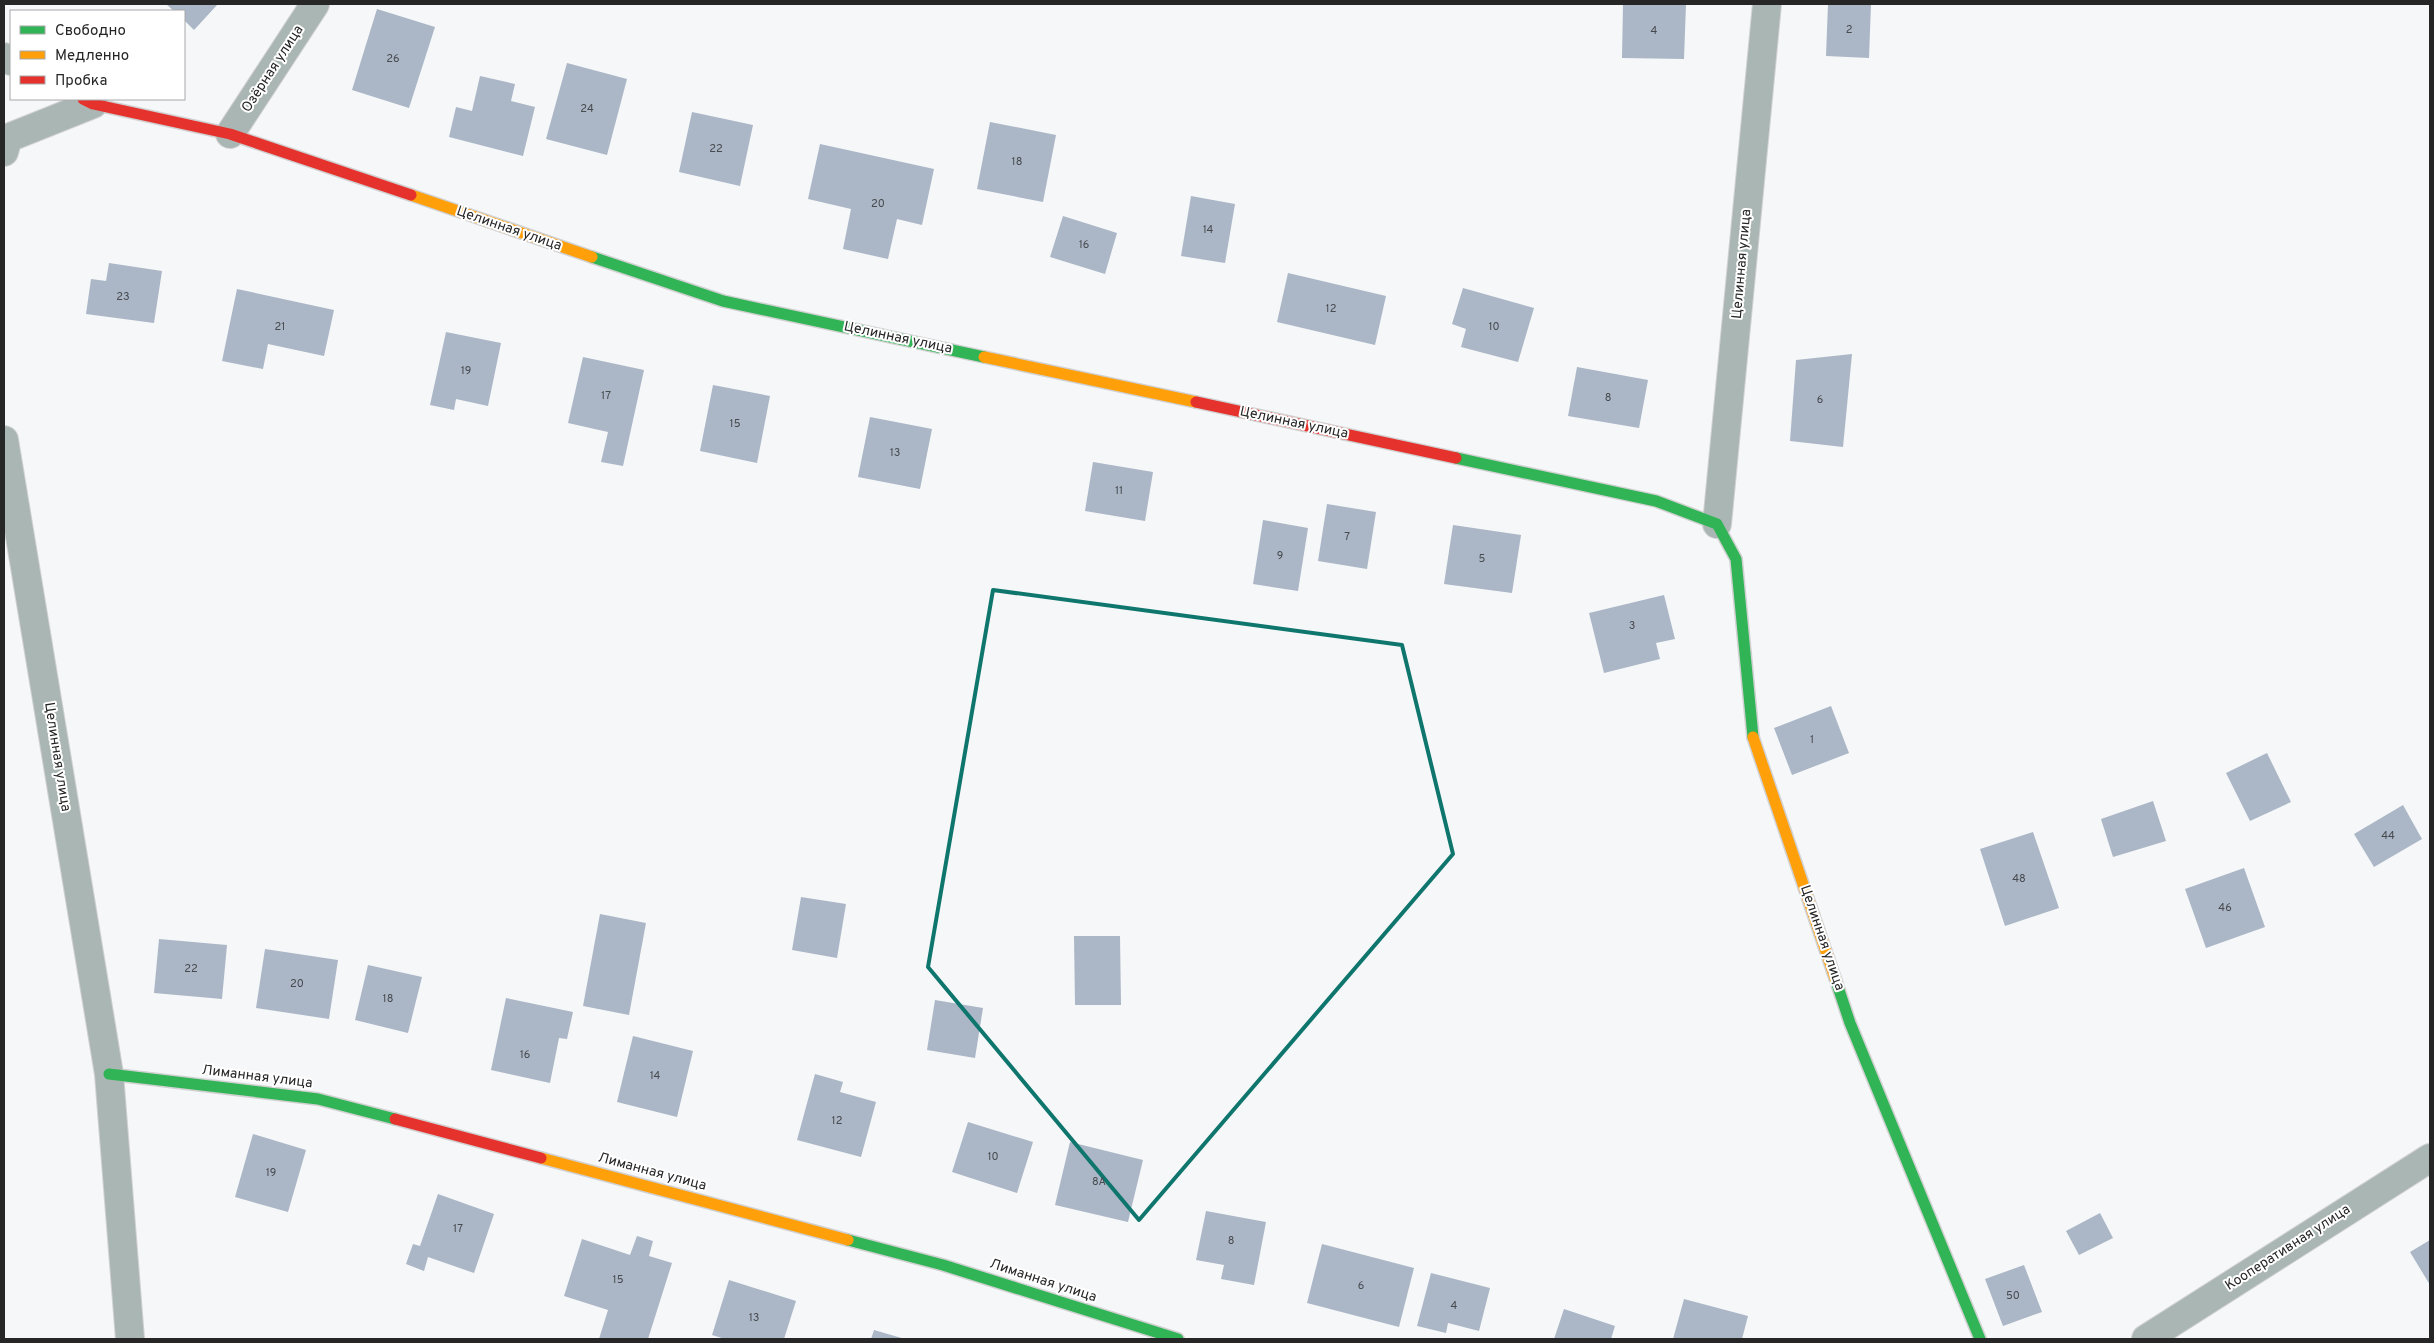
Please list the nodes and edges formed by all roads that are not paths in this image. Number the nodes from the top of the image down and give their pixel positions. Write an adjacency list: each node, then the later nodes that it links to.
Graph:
1 (315, 4): 4 (street, Озёрная улица)
2 (1767, 4): 7 (street, Целинная улица)
3 (88, 101): 4 (street, Целинная улица); 5 (street, Целинная улица)
4 (230, 134): 7 (street, Целинная улица)
5 (4, 152)
6 (4, 440): 8 (street, Целинная улица)
7 (1717, 524): 12 (street, Целинная улица)
8 (109, 1074): 10 (street, Целинная улица); 11 (street, Лиманная улица)
9 (2430, 1158): 13 (street, Кооперативная улица)
10 (130, 1339)
11 (1178, 1339)
12 (1980, 1339)
13 (2146, 1339)

